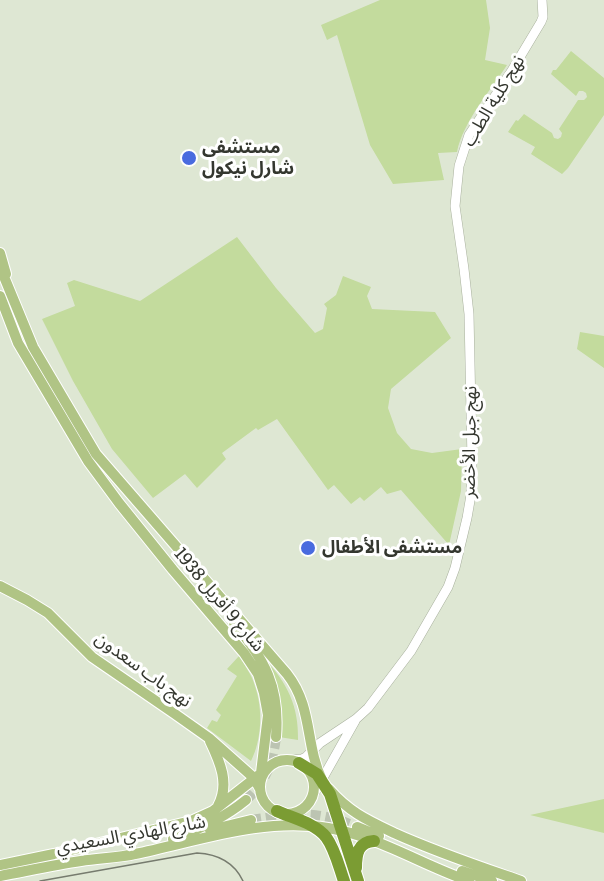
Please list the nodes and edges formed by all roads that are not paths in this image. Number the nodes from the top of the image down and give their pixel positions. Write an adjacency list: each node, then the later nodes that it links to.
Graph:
1 (542, 0): 2 (street, نهج كلية الطب)
2 (454, 206): 9 (street, نهج جبل الأخضر)
3 (0, 253): 6 (main road, شارع 9 أفريل 1938)
4 (0, 267): 6 (main road, شارع 9 أفريل 1938)
5 (0, 298): 6 (main road, شارع 9 أفريل 1938)
6 (12, 313): 7 (main road, شارع 9 أفريل 1938)
7 (92, 458): 10 (main road, شارع 9 أفريل 1938); 12 (main road, شارع 9 أفريل 1938); 14 (main road, شارع 9 أفريل 1938)
8 (0, 586): 11 (main road, نهج باب سعدون)
9 (356, 719): 12 (street, نهج جبل الأخضر); 15 (street, نهج جبل الأخضر)
10 (274, 736)
11 (209, 738): 14 (main road, نهج باب سعدون); 16 (main road)
12 (313, 749): 13 (street, نهج جبل الأخضر); 15 (main road, شارع 9 أفريل 1938)
13 (295, 761): 14 (main road); 15 (highway)
14 (261, 778): 16 (main road, شارع الهادي السعيدي); 17 (main road)
15 (319, 781): 18 (main road); 23 (highway); 34 (main road)
16 (213, 811): 26 (main road, شارع الهادي السعيدي)
17 (277, 811): 18 (highway)
18 (293, 814): 20 (highway); 21 (main road, شارع الهادي السعيدي)
19 (251, 820): 24 (main road)
20 (309, 825): 21 (main road, شارع الهادي السعيدي); 23 (main road, شارع الهادي السعيدي); 31 (highway)
21 (268, 826): 27 (main road, شارع الهادي السعيدي)
22 (357, 826): 33 (main road)
23 (342, 831): 25 (main road, شارع الهادي السعيدي); 30 (highway)
24 (173, 838): 26 (main road); 27 (main road)
25 (374, 841): 30 (highway); 32 (main road, شارع الهادي السعيدي)
26 (54, 854): 28 (main road, شارع الهادي السعيدي)
27 (81, 861): 29 (main road, شارع الهادي السعيدي)
28 (0, 865)
29 (0, 876)
30 (356, 878)
31 (344, 881)
32 (469, 881)
33 (492, 881)
34 (521, 881)

